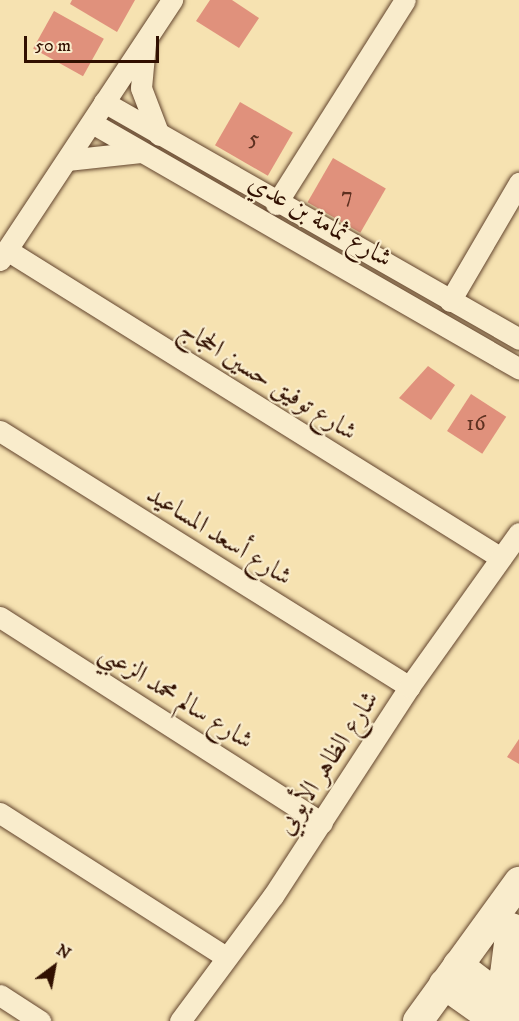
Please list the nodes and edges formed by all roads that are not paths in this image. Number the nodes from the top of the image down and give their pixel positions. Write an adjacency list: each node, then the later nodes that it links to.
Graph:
1 (172, 0): 3 (street)
2 (405, 0): 10 (street)
3 (146, 38): 4 (street); 6 (street)
4 (104, 102): 5 (street); 6 (street, شارع ثمامة بن عدي)
5 (92, 123): 7 (street, شارع ثمامة بن عدي); 8 (street)
6 (160, 136): 10 (street, شارع ثمامة بن عدي)
7 (141, 152): 8 (street); 14 (street, شارع ثمامة بن عدي)
8 (67, 160): 11 (street)
9 (519, 183): 12 (street)
10 (276, 204): 12 (street, شارع ثمامة بن عدي)
11 (3, 255): 17 (street, شارع توفيق حسين الحجاج)
12 (450, 301): 13 (street, شارع ثمامة بن عدي)
13 (519, 339)
14 (519, 369)
15 (0, 431): 19 (street, شارع أسعد المساعيد)
16 (519, 533): 17 (street, شارع الظاهر الأيوبي)
17 (501, 558): 19 (street, شارع الظاهر الأيوبي)
18 (0, 618): 21 (street, شارع سالم محمد الزعبي)
19 (409, 687): 21 (street, شارع الظاهر الأيوبي)
20 (0, 813): 24 (street)
21 (322, 823): 24 (street, شارع الظاهر الأيوبي)
22 (519, 882): 25 (street)
23 (515, 922): 25 (street); 27 (street)
24 (226, 957): 29 (street, شارع الظاهر الأيوبي)
25 (459, 980): 27 (street); 30 (street); 31 (street)
26 (3, 999): 28 (street)
27 (509, 1013)
28 (40, 1021)
29 (180, 1021)
30 (418, 1021)
31 (440, 1021)

